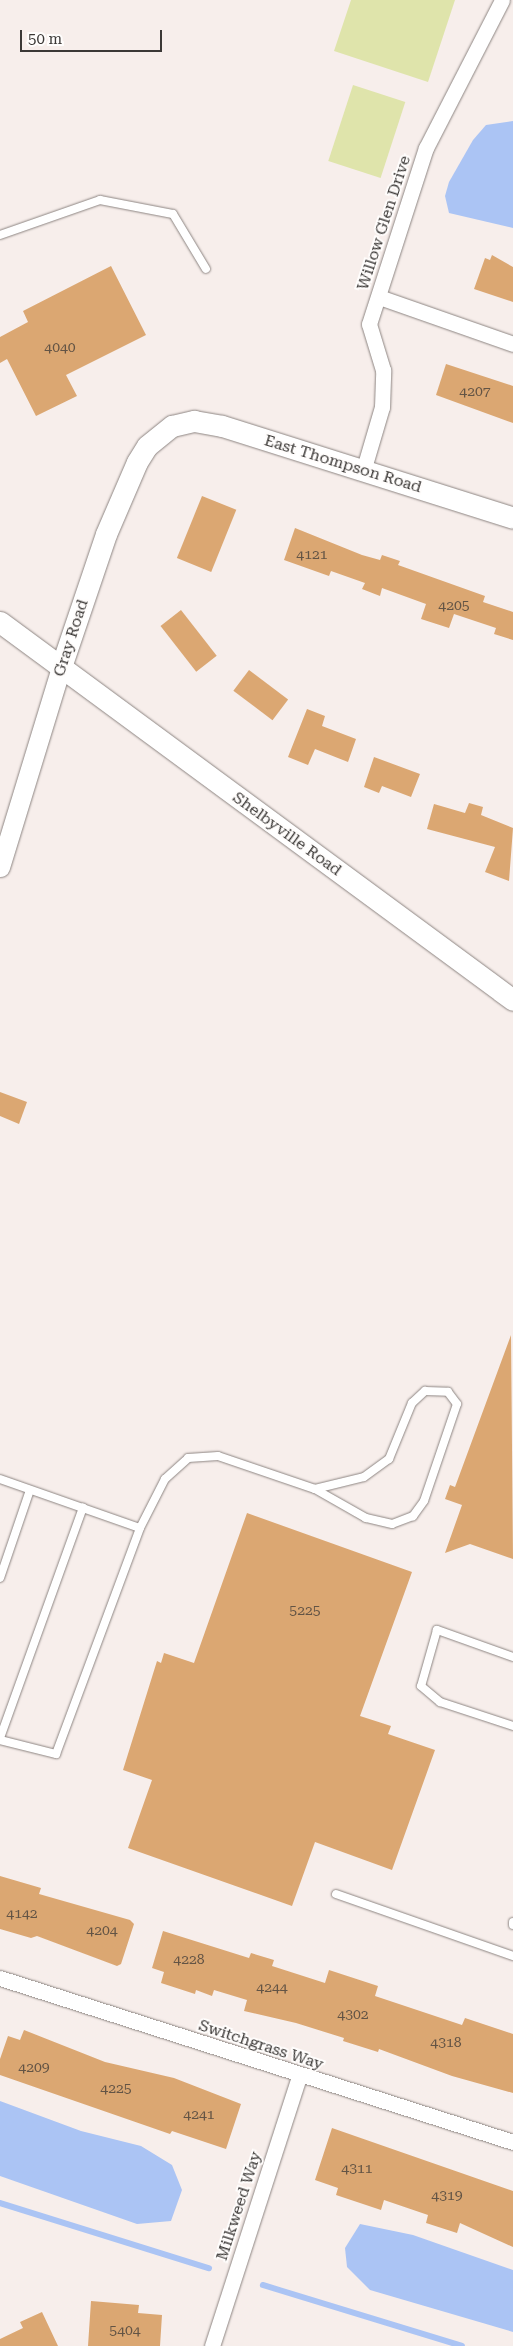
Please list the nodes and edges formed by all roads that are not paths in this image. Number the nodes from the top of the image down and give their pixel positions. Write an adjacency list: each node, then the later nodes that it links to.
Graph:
1 (503, 0): 2 (street); 5 (street, Willow Glen Drive)
2 (513, 3)
3 (0, 235): 4 (lane)
4 (206, 269)
5 (379, 297): 6 (street); 8 (street, Willow Glen Drive)
6 (513, 344)
7 (172, 426): 8 (main road, East Thompson Road); 11 (main road, Gray Road)
8 (364, 468): 9 (main road, East Thompson Road)
9 (513, 518)
10 (0, 622): 11 (main road)
11 (61, 667): 12 (street, Gray Road); 13 (main road, Shelbyville Road)
12 (0, 867)
13 (513, 1000)
14 (0, 1479): 16 (lane)
15 (315, 1489): 15 (lane); 18 (lane)
16 (30, 1490): 17 (lane); 19 (lane)
17 (83, 1508): 18 (lane); 22 (lane)
18 (140, 1528): 22 (lane)
19 (0, 1578)
20 (513, 1657): 21 (lane)
21 (513, 1726)
22 (0, 1739)
23 (336, 1894): 24 (lane)
24 (513, 1956)
25 (0, 1978): 26 (street, Switchgrass Way)
26 (299, 2076): 27 (street, Switchgrass Way); 28 (street, Milkweed Way)
27 (513, 2142)
28 (212, 2346)

